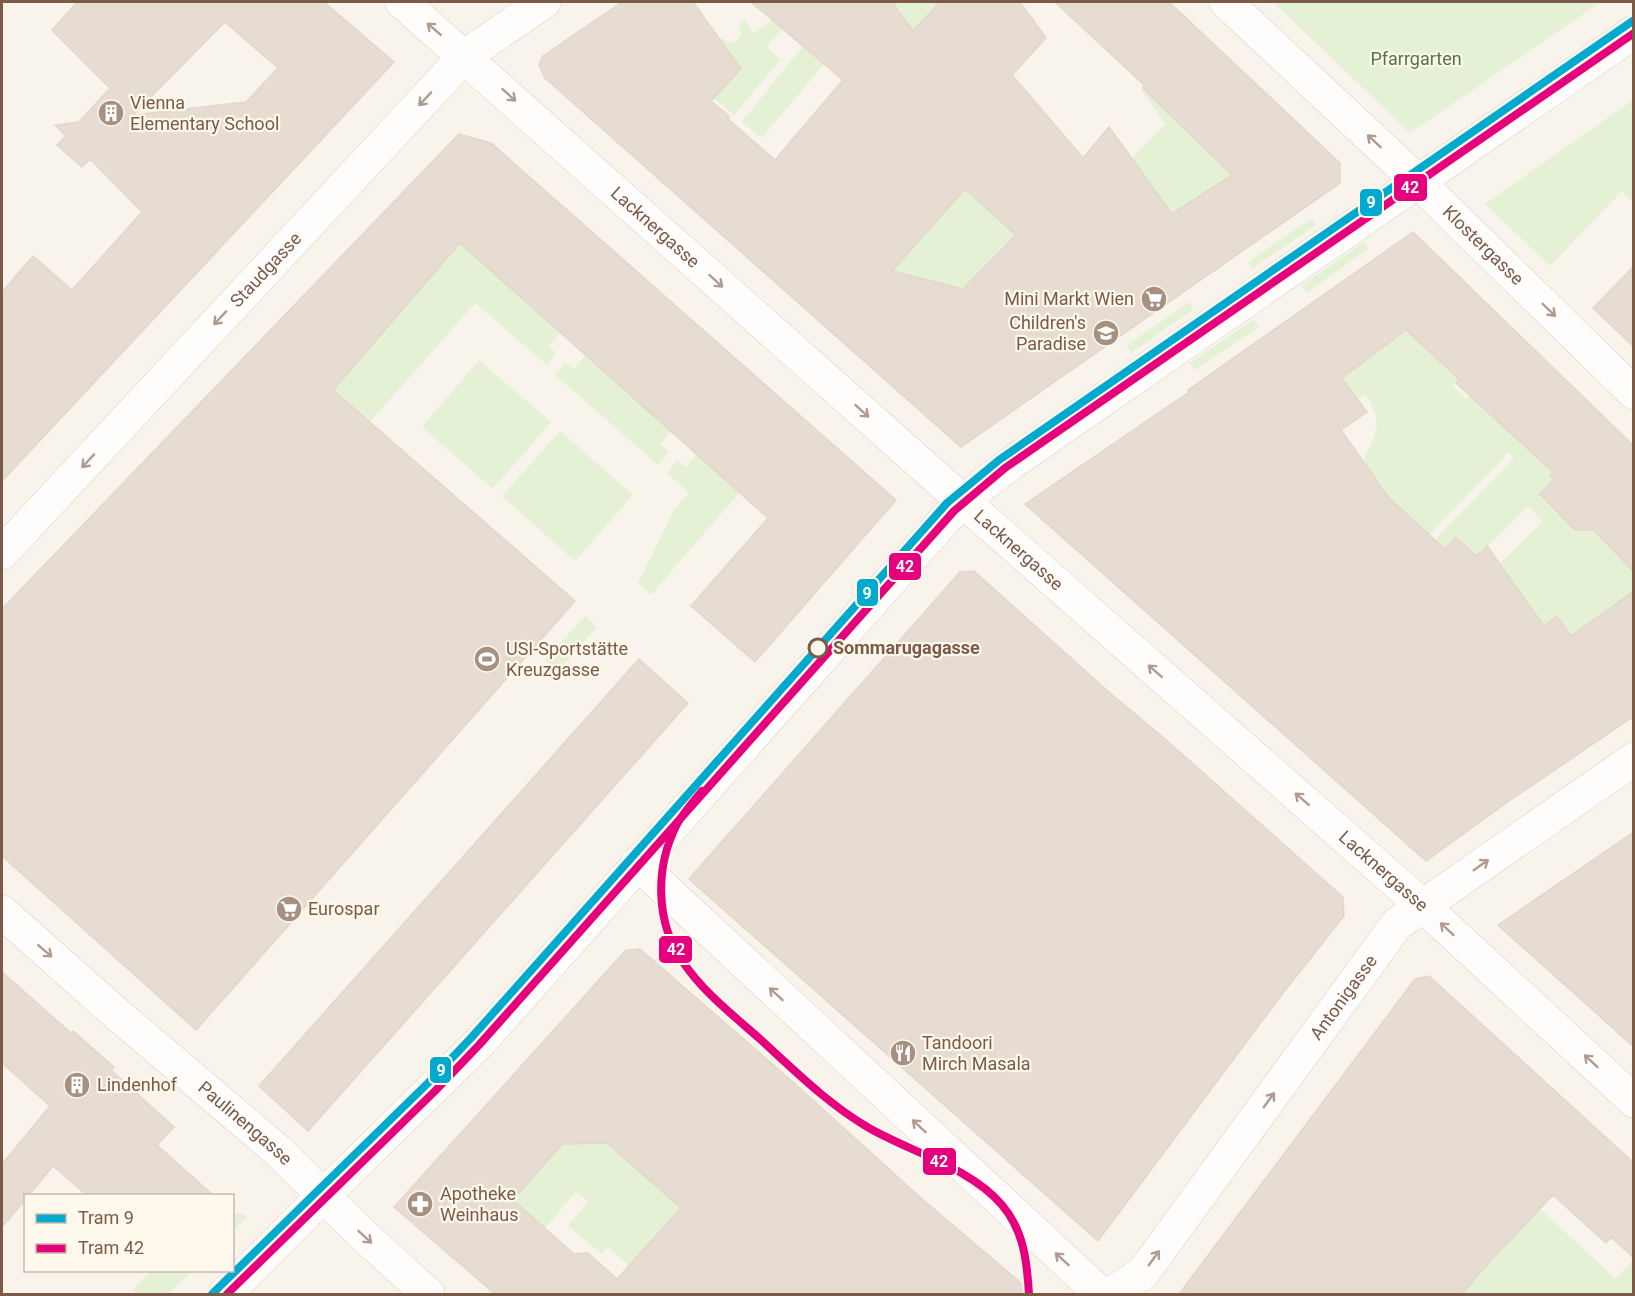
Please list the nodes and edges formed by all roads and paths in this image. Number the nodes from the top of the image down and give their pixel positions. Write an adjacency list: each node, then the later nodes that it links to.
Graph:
1 (402, 2): 5 (street, Lacknergasse, one-way to 1)
2 (544, 2): 5 (street, Staudgasse)
3 (1226, 2): 6 (street, Klostergasse, one-way to 3)
4 (1634, 32): 6 (street)
5 (465, 56): 8 (street, Lacknergasse, one-way to 8); 9 (street, Staudgasse, one-way to 9)
6 (1417, 181): 7 (street, Klostergasse, one-way to 7); 8 (street)
7 (1634, 393)
8 (964, 502): 11 (street); 12 (street, Lacknergasse, one-way to 8)
9 (2, 553)
10 (1634, 759): 12 (street, Antonigasse, one-way to 10)
11 (638, 864): 15 (street); 18 (street, one-way to 11)
12 (1423, 906): 14 (street, Lacknergasse, one-way to 12); 19 (street, Antonigasse, one-way to 12)
13 (2, 912): 15 (street, Paulinengasse, one-way to 15)
14 (1634, 1101)
15 (323, 1196): 16 (street); 17 (street, Paulinengasse, one-way to 17)
16 (225, 1294)
17 (428, 1294)
18 (1101, 1294)
19 (1110, 1294)

